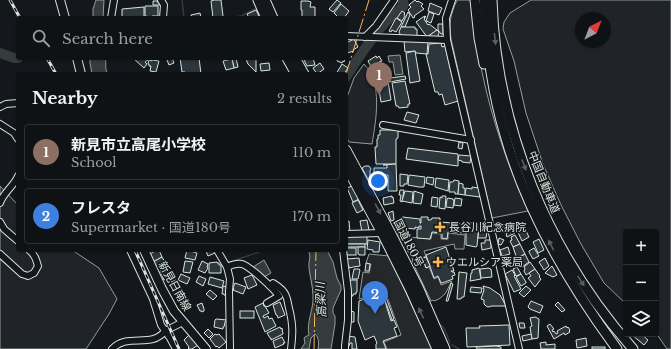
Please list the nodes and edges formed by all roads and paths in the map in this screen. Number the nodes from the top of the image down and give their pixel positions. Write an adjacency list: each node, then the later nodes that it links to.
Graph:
1 (60, 0): 11 (main road)
2 (114, 0): 12 (street)
3 (161, 0): 13 (street)
4 (258, 0): 14 (highway)
5 (265, 0): 15 (highway)
6 (394, 0): 17 (street)
7 (452, 0): 18 (street)
8 (475, 0): 29 (highway)
9 (484, 0): 29 (highway, 中国自動車道)
10 (492, 0): 61 (highway, 中国自動車道, one-way to 61)
11 (64, 16)
12 (111, 16)
13 (163, 16)
14 (265, 16)
15 (272, 16)
16 (348, 36): 17 (street)
17 (367, 37): 18 (street)
18 (447, 40): 31 (street)
19 (78, 60): 22 (main road)
20 (288, 60): 23 (highway)
21 (296, 60): 24 (highway)
22 (80, 72)
23 (295, 72)
24 (303, 72)
25 (16, 103): 26 (street)
26 (0, 107)
27 (0, 124): 30 (street)
28 (384, 125): 31 (street)
29 (504, 134): 60 (highway, 中国自動車道, one-way to 29)
30 (16, 136)
31 (471, 140): 59 (street)
32 (348, 154): 58 (highway, 国道180号, one-way to 58)
33 (348, 170): 37 (highway, 国道180号)
34 (16, 180): 35 (street)
35 (0, 203)
36 (0, 222): 39 (street)
37 (382, 233): 38 (street); 57 (highway, 国道180号, one-way to 37)
38 (348, 234)
39 (16, 239)
40 (32, 252): 45 (street)
41 (131, 252): 50 (street)
42 (145, 252): 49 (main road, 新見日南線)
43 (217, 252): 46 (street)
44 (343, 252): 56 (street)
45 (0, 254)
46 (226, 267): 47 (street); 54 (street)
47 (270, 286): 48 (street); 55 (street)
48 (267, 303)
49 (183, 322): 50 (street); 53 (main road, 新見日南線)
50 (166, 331): 51 (street); 52 (street)
51 (112, 349)
52 (176, 349)
53 (206, 349)
54 (230, 349)
55 (291, 349)
56 (345, 349)
57 (437, 349)
58 (445, 349)
59 (519, 349)
60 (617, 349)
61 (633, 349)

